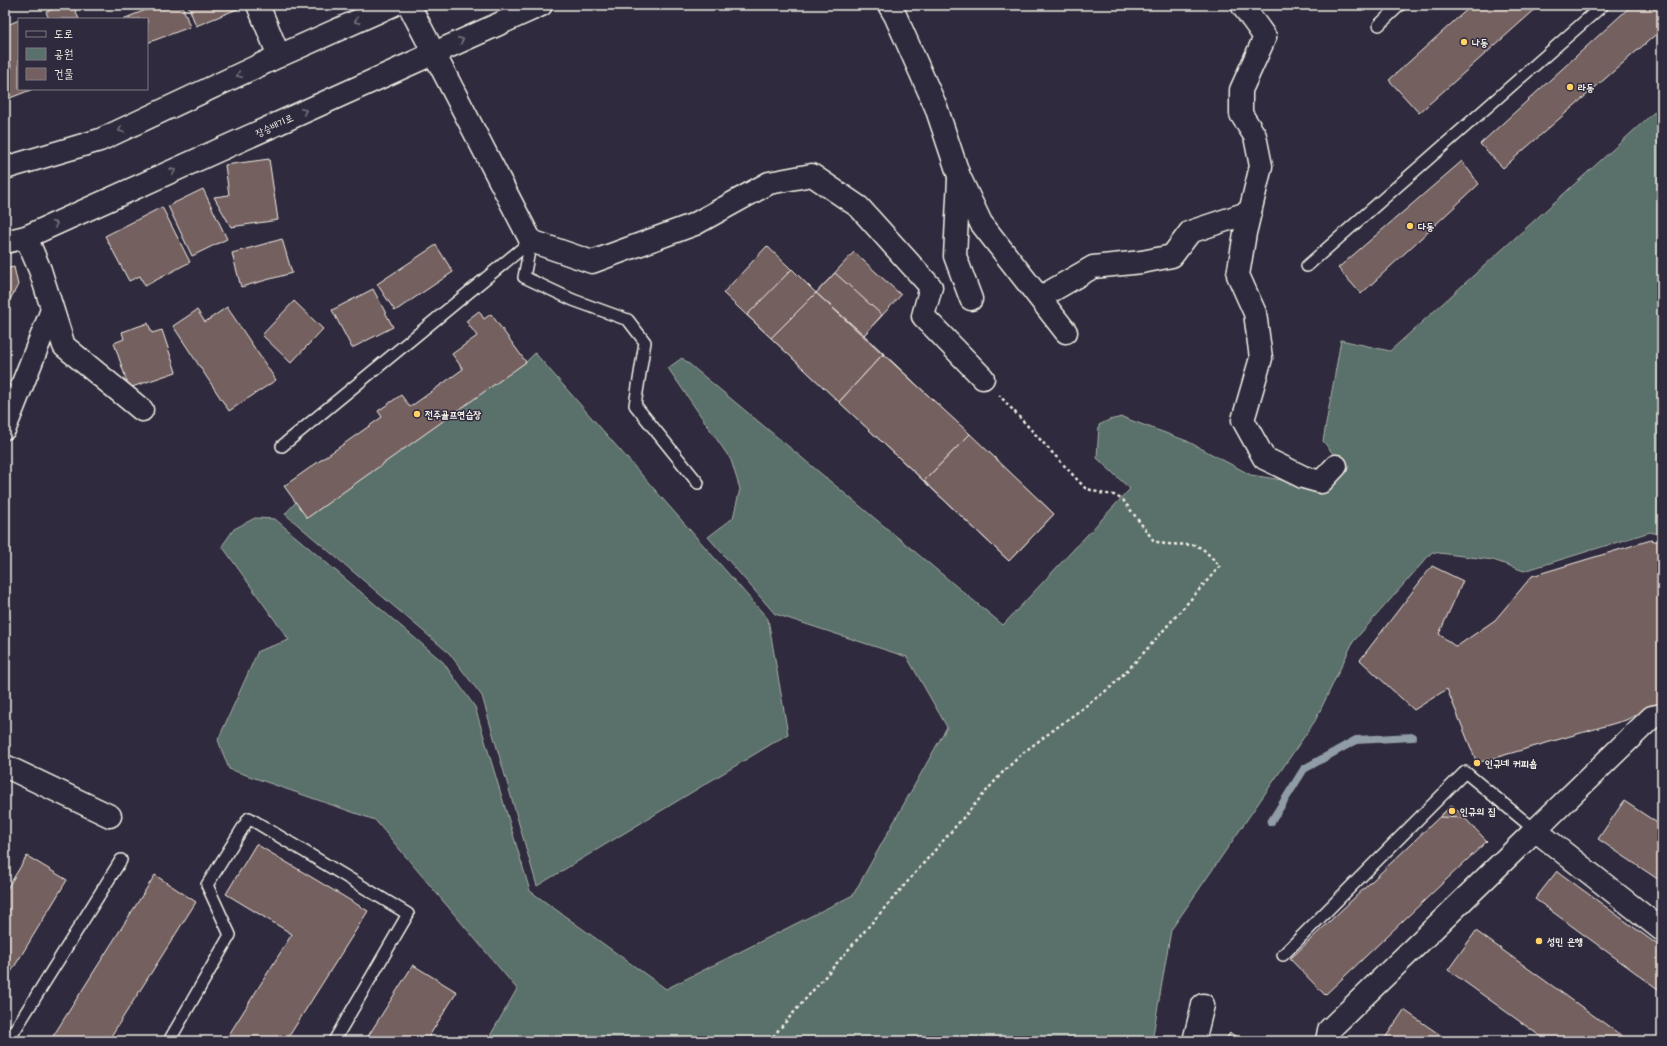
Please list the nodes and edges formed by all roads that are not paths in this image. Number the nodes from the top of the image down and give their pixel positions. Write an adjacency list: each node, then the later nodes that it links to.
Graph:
1 (258, 5): 11 (street)
2 (393, 5): 11 (street, one-way to 11)
3 (409, 5): 10 (street)
4 (541, 5): 10 (street, 장승배기로, one-way to 4)
5 (889, 5): 13 (street)
6 (1242, 5): 14 (street)
7 (1400, 5): 9 (lane)
8 (1603, 5): 18 (lane)
9 (1379, 25)
10 (433, 53): 15 (street, 장승배기로, one-way to 10); 16 (street)
11 (279, 56): 12 (street, one-way to 12)
12 (5, 168)
13 (959, 176): 19 (street); 20 (street)
14 (1250, 212): 19 (street); 27 (street)
15 (26, 237): 17 (street, 장승배기로); 21 (street)
16 (530, 241): 23 (street); 26 (lane); 28 (lane)
17 (5, 242)
18 (1307, 266)
19 (1040, 297): 22 (street)
20 (971, 299)
21 (52, 310): 24 (street); 25 (street)
22 (1066, 332)
23 (983, 378)
24 (142, 410)
25 (5, 428)
26 (282, 446)
27 (1336, 466)
28 (698, 483)
29 (1662, 715): 32 (street)
30 (5, 766): 31 (street)
31 (110, 816)
32 (1535, 830): 34 (street); 35 (lane); 41 (street)
33 (121, 860): 37 (lane)
34 (1662, 930)
35 (1284, 954)
36 (1203, 1005): 40 (street)
37 (8, 1041)
38 (169, 1041): 39 (lane)
39 (334, 1041)
40 (1194, 1041)
41 (1327, 1041)

